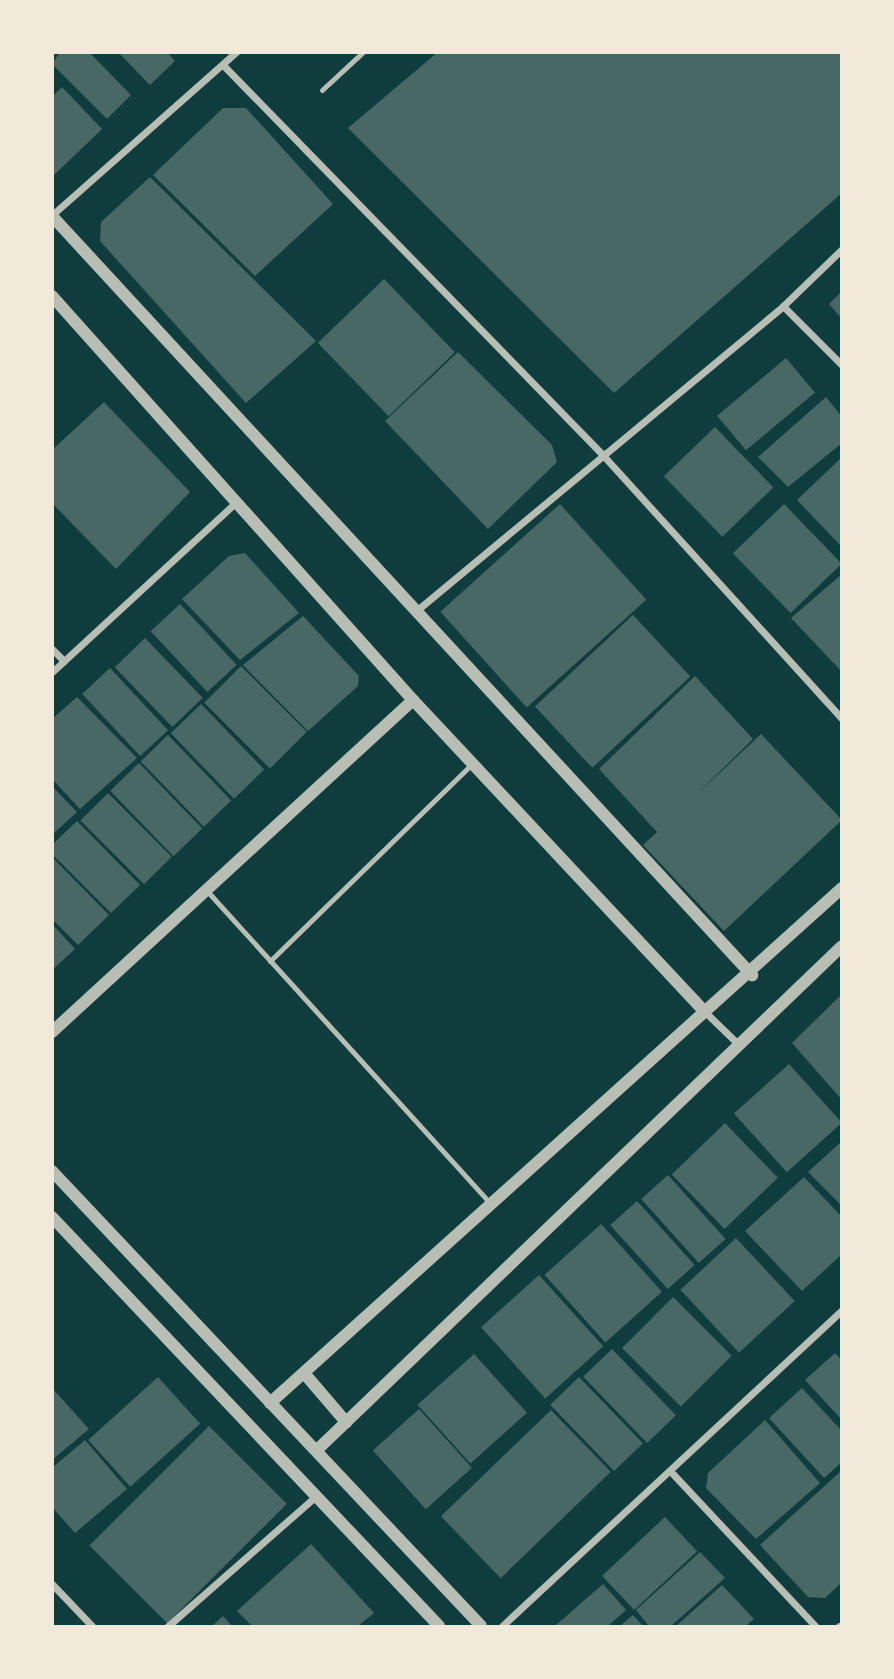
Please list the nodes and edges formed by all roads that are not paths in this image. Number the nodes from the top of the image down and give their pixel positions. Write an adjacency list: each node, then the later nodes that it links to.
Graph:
1 (236, 52): 3 (street)
2 (363, 52): 4 (lane)
3 (223, 65): 5 (street); 10 (street)
4 (322, 90)
5 (52, 216): 12 (street)
6 (842, 249): 8 (street)
7 (52, 296): 11 (street)
8 (783, 306): 9 (street); 10 (street)
9 (842, 365)
10 (601, 453): 12 (street); 17 (street)
11 (240, 499): 14 (street); 16 (street)
12 (413, 613): 23 (street)
13 (52, 649): 14 (street)
14 (64, 661): 15 (street)
15 (52, 672)
16 (413, 700): 18 (street); 20 (street)
17 (842, 719)
18 (472, 764): 22 (lane); 24 (street)
19 (842, 888): 23 (street)
20 (206, 890): 22 (lane); 25 (street)
21 (842, 946): 26 (street)
22 (270, 961): 28 (lane)
23 (752, 975): 24 (street)
24 (702, 1009): 26 (street); 28 (street)
25 (52, 1032)
26 (736, 1042): 33 (street)
27 (52, 1171): 32 (street)
28 (490, 1203): 31 (street)
29 (52, 1217): 36 (street)
30 (842, 1310): 35 (street)
31 (304, 1373): 32 (street); 33 (street)
32 (270, 1404): 34 (street)
33 (346, 1422): 34 (street)
34 (318, 1449): 41 (street)
35 (673, 1474): 42 (street); 43 (street)
36 (318, 1494): 39 (street); 40 (street)
37 (52, 1584): 38 (street)
38 (92, 1626)
39 (168, 1626)
40 (439, 1626)
41 (481, 1626)
42 (502, 1626)
43 (816, 1626)

